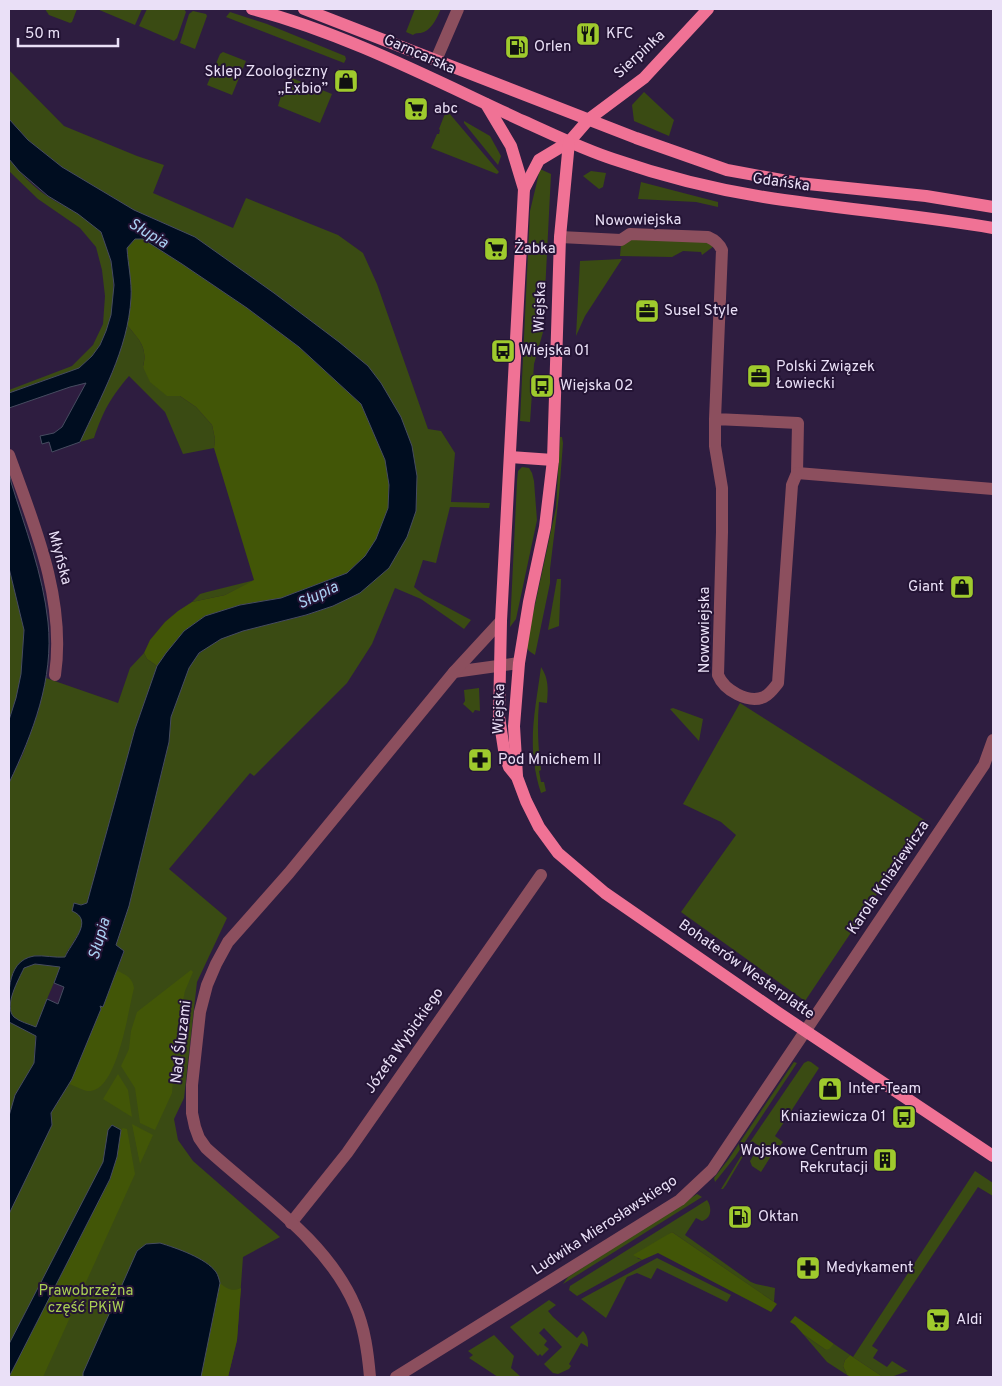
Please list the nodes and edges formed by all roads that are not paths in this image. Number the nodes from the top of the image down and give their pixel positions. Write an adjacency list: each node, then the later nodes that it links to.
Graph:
1 (252, 9): 6 (main road, Garncarska)
2 (304, 9): 5 (main road, Garncarska)
3 (458, 9): 5 (street)
4 (708, 9): 7 (main road, Sierpinka)
5 (436, 60): 7 (main road, Garncarska)
6 (486, 104): 8 (main road, Garncarska); 9 (main road, Wiejska)
7 (589, 119): 8 (main road, Wiejska); 10 (main road, Gdańska)
8 (569, 142): 9 (main road, Wiejska); 11 (main road, Gdańska); 12 (main road, Wiejska)
9 (524, 190): 15 (main road, Wiejska)
10 (993, 207)
11 (993, 228)
12 (560, 237): 13 (street, Nowowiejska); 16 (main road, Wiejska)
13 (715, 419): 17 (street, Nowowiejska); 17 (street, Nowowiejska)
14 (9, 455): 23 (street, Młyńska)
15 (510, 457): 16 (main road); 19 (main road, Wiejska)
16 (553, 460): 20 (main road, Wiejska)
17 (797, 473): 18 (street)
18 (993, 489)
19 (501, 620): 21 (main road, Wiejska); 22 (street, Nad Śluzami)
20 (519, 663): 21 (street); 25 (main road, Wiejska)
21 (500, 667): 22 (street); 25 (main road, Wiejska)
22 (454, 672): 29 (street, Nad Śluzami)
23 (55, 674)
24 (993, 740): 27 (street, Karola Kniaziewicza)
25 (517, 778): 27 (main road, Bohaterów Westerplatte)
26 (542, 875): 29 (street, Józefa Wybickiego)
27 (806, 1031): 28 (main road, Bohaterów Westerplatte); 31 (street, Ludwika Mierosławskiego)
28 (993, 1156)
29 (291, 1223): 30 (street, Nad Śluzami)
30 (370, 1377)
31 (396, 1377)

